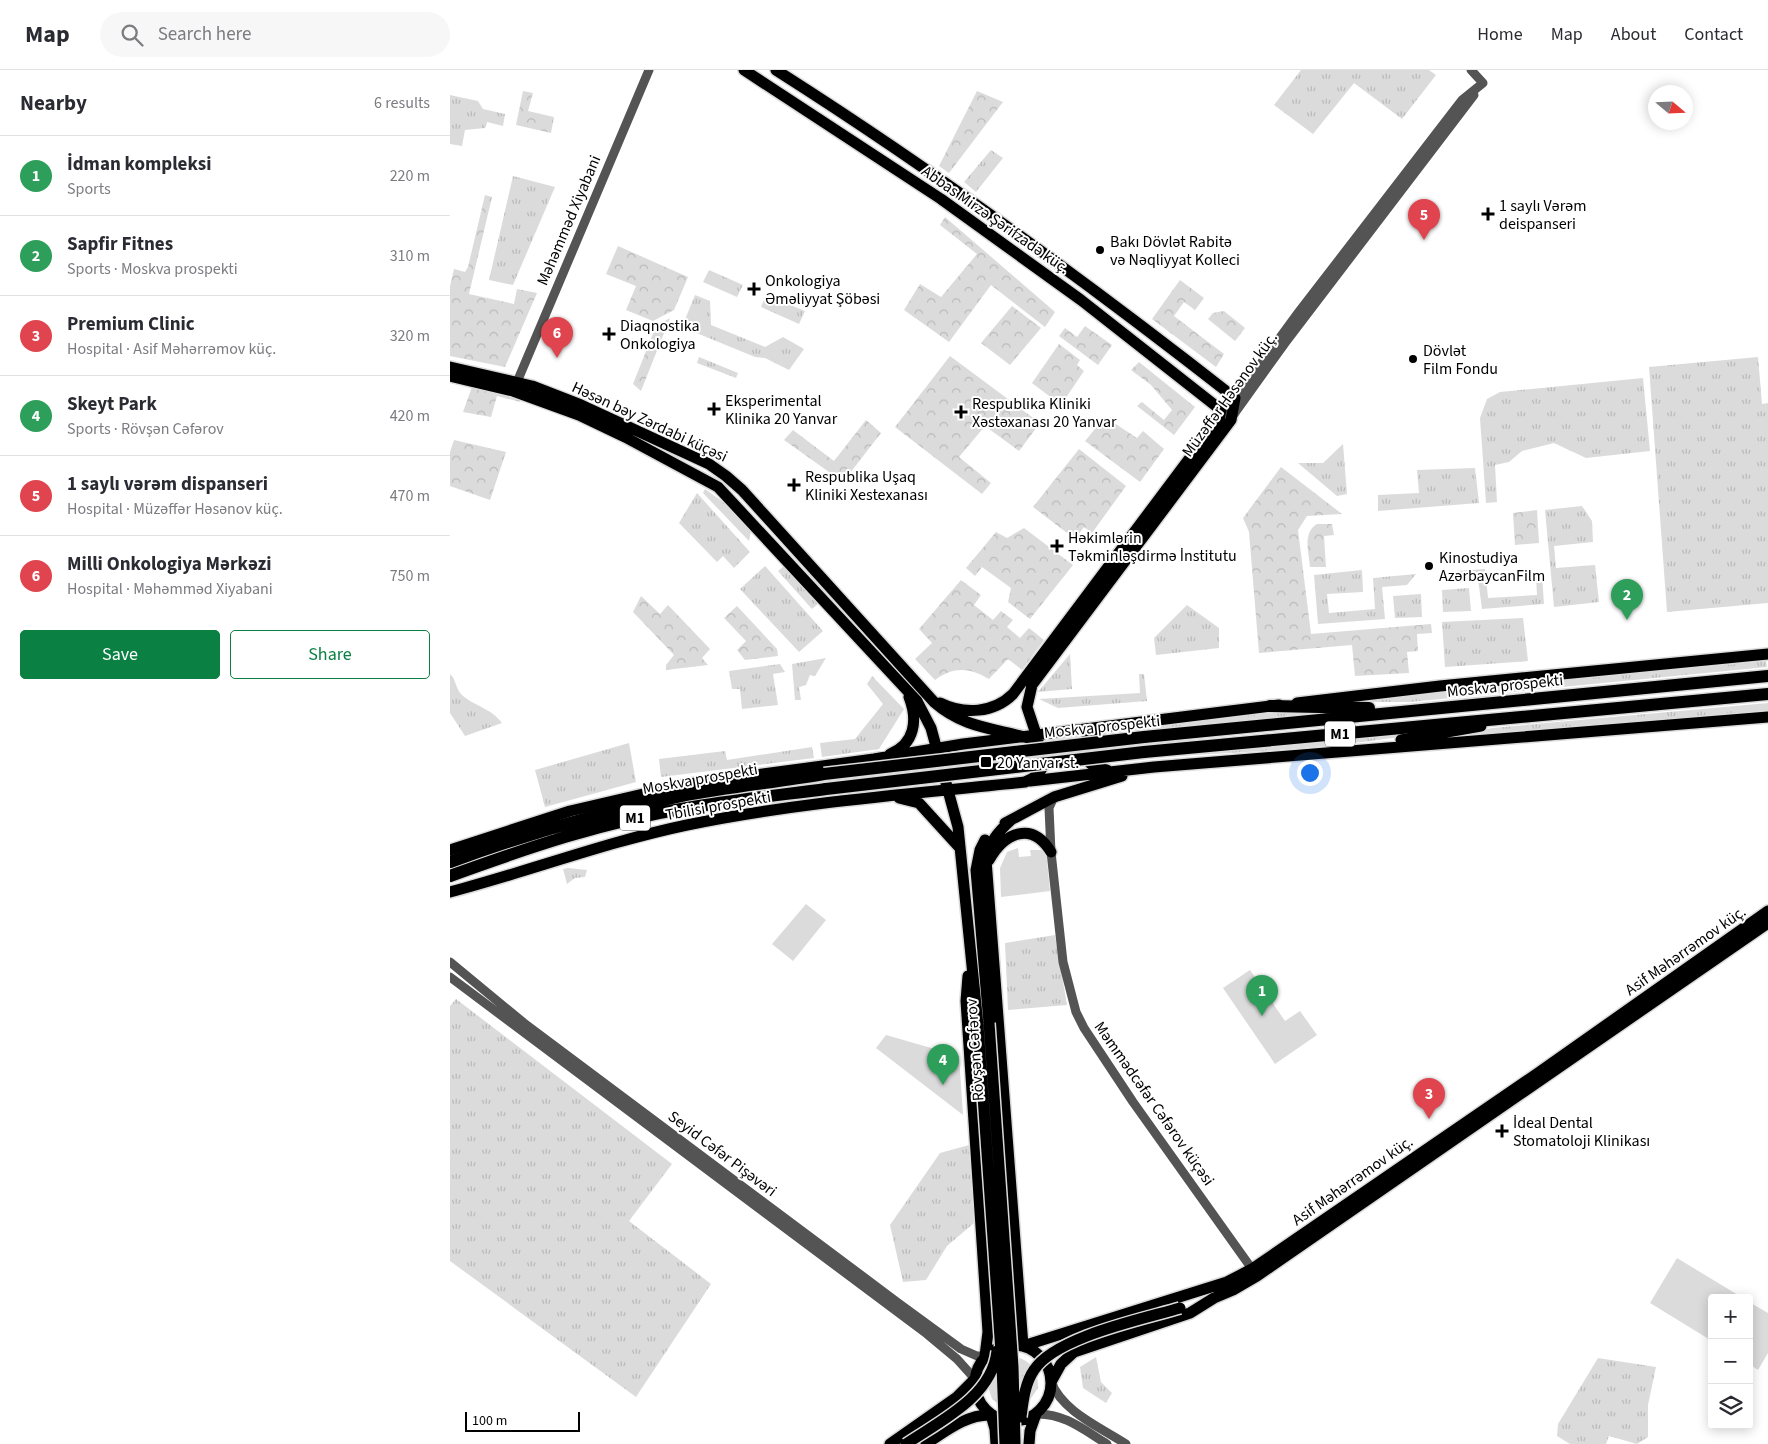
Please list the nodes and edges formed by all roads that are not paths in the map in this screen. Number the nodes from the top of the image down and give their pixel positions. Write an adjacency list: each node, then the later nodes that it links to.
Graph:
1 (649, 70): 7 (street, Məhəmməd Xiyabani)
2 (744, 70): 8 (main road, Abbas Mirzə Şərifzadə küç.)
3 (776, 70): 8 (main road, Abbas Mirzə Şərifzadə küç.)
4 (1471, 70): 8 (street, Müzəffər Həsənov küç.)
5 (450, 367): 7 (main road, Həsən bəy Zərdabi küçəsi)
6 (450, 376): 10 (main road, Həsən bəy Zərdabi küçəsi)
7 (517, 382): 9 (main road, Həsən bəy Zərdabi küçəsi)
8 (1230, 409): 14 (main road, Müzəffər Həsənov küç.); 17 (main road, Müzəffər Həsənov küç.)
9 (738, 486): 10 (main road); 14 (main road, Həsən bəy Zərdabi küçəsi)
10 (728, 497): 13 (main road, Həsən bəy Zərdabi küçəsi)
11 (1765, 655): 16 (main road, Moskva prospekti)
12 (1768, 676): 18 (highway, Moskva prospekti / M1)
13 (904, 686): 26 (main road, Rövşən Cəfərov); 28 (main road)
14 (924, 692): 23 (main road)
15 (1768, 694): 19 (highway, Moskva prospekti / M1)
16 (1270, 706): 18 (highway); 21 (main road, Moskva prospekti)
17 (1027, 707): 22 (main road); 24 (main road)
18 (1432, 708): 41 (highway, Moskva prospekti / M1, bridge)
19 (1537, 716): 27 (main road); 43 (highway, Moskva prospekti / M1, bridge)
20 (1768, 717): 27 (main road)
21 (1119, 724): 22 (main road, Moskva prospekti); 30 (main road)
22 (1057, 732): 24 (main road, Moskva prospekti)
23 (1023, 736): 24 (main road, Moskva prospekti); 25 (main road)
24 (1038, 740): 32 (main road)
25 (963, 744): 26 (main road); 31 (main road)
26 (938, 748): 28 (main road); 31 (main road, Rövşən Cəfərov)
27 (1343, 751): 29 (main road)
28 (874, 759): 35 (main road); 38 (main road, Tbilisi prospekti)
29 (1154, 767): 30 (main road); 36 (main road, Rövşən Cəfərov)
30 (1121, 770): 32 (main road)
31 (945, 771): 33 (main road); 34 (main road, Rövşən Cəfərov)
32 (1026, 782): 33 (main road)
33 (972, 788): 34 (main road)
34 (950, 790): 35 (main road); 39 (main road, Rövşən Cəfərov)
35 (880, 796): 39 (main road); 44 (main road, Tbilisi prospekti)
36 (1054, 796): 37 (main road, Rövşən Cəfərov); 40 (street, Məmmədcəfər Cəfərov küçəsi)
37 (1010, 820): 42 (main road); 53 (main road, Rövşən Cəfərov)
38 (450, 850)
39 (962, 850): 47 (main road, Rövşən Cəfərov)
40 (1051, 852): 42 (main road); 55 (street, Məmmədcəfər Cəfərov küçəsi)
41 (450, 862)
42 (987, 869): 57 (main road)
43 (450, 876)
44 (450, 892)
45 (1768, 911): 51 (main road, Asif Məhərrəmov küç.)
46 (1768, 923): 51 (main road, Asif Məhərrəmov küç.)
47 (970, 952): 53 (main road, Rövşən Cəfərov); 58 (main road)
48 (450, 962): 50 (street, Seyid Cəfər Pişəvəri)
49 (450, 977): 52 (street, Seyid Cəfər Pişəvəri)
50 (474, 980): 52 (street); 63 (street, Seyid Cəfər Pişəvəri)
51 (1673, 984): 54 (main road, Asif Məhərrəmov küç.)
52 (467, 989): 64 (street, Seyid Cəfər Pişəvəri)
53 (983, 1024): 59 (main road, Rövşən Cəfərov, bridge); 75 (main road, Rövşən Cəfərov, bridge)
54 (1432, 1150): 55 (main road, Asif Məhərrəmov küç.); 56 (main road, Asif Məhərrəmov küç.)
55 (1252, 1269): 60 (main road, Asif Məhərrəmov küç.)
56 (1214, 1298): 62 (main road, Asif Məhərrəmov küç.); 75 (main road, bridge)
57 (1018, 1302): 58 (main road); 61 (main road)
58 (987, 1304): 63 (main road)
59 (999, 1317): 71 (main road, bridge); 74 (main road, Rövşən Cəfərov, bridge)
60 (1070, 1332): 61 (main road, Asif Məhərrəmov küç.); 62 (main road)
61 (1023, 1346): 63 (main road); 65 (main road)
62 (1074, 1352): 65 (main road, Asif Məhərrəmov küç.)
63 (985, 1356): 64 (main road)
64 (975, 1379): 67 (main road); 68 (main road)
65 (1051, 1382): 66 (main road); 78 (street)
66 (1036, 1414): 67 (main road); 76 (main road); 77 (street)
67 (991, 1415): 69 (main road); 73 (main road)
68 (926, 1419): 69 (main road); 70 (main road)
69 (938, 1436): 72 (main road)
70 (890, 1444)
71 (906, 1444)
72 (926, 1444)
73 (996, 1444)
74 (1005, 1444)
75 (1017, 1444)
76 (1029, 1444)
77 (1107, 1444)
78 (1126, 1444)

